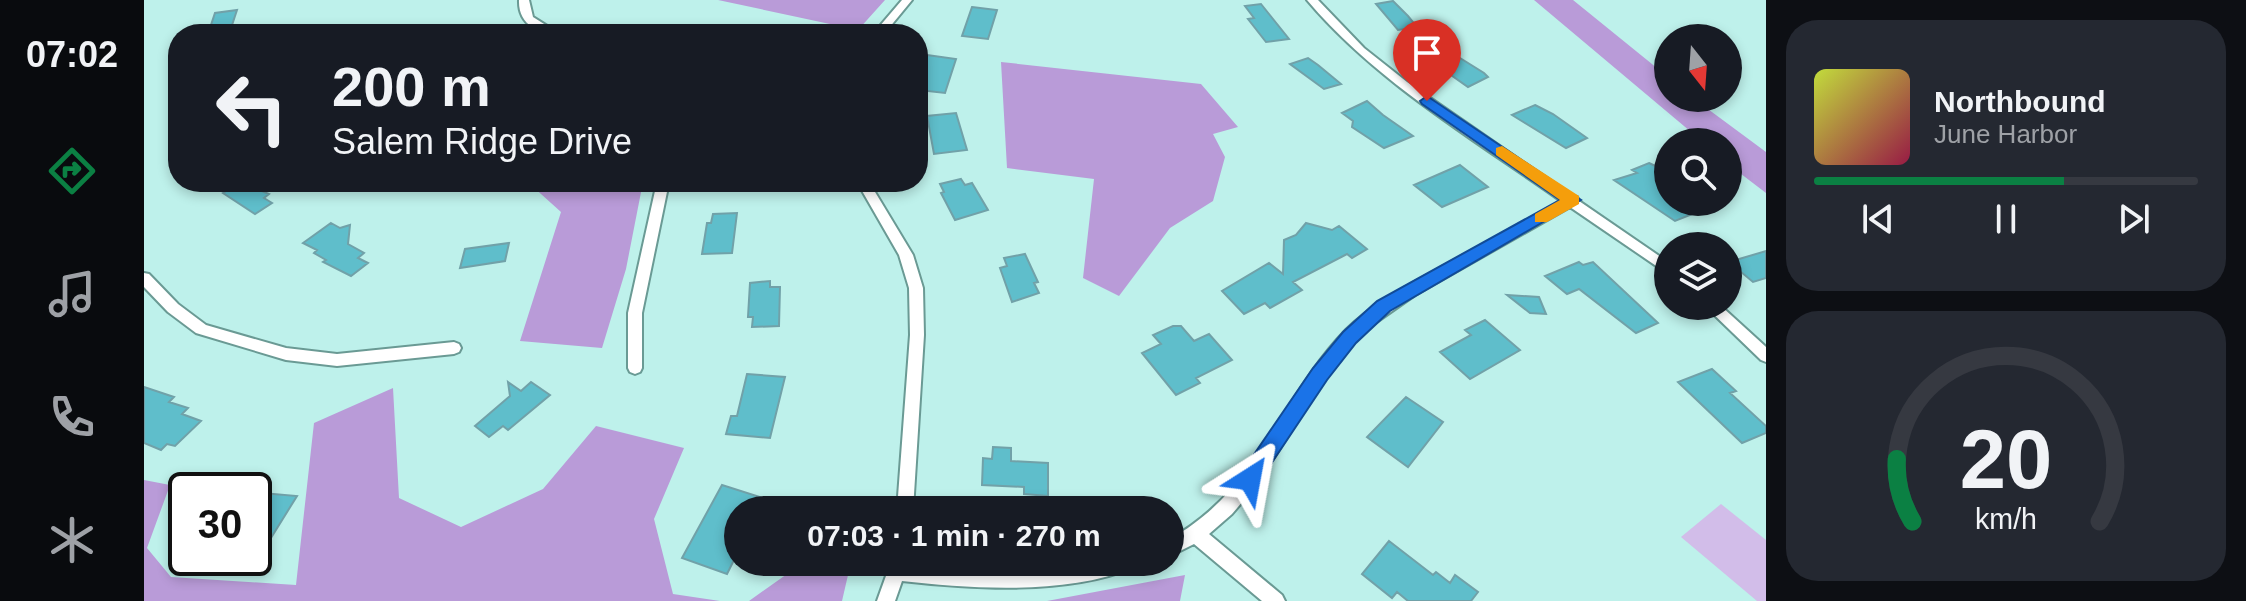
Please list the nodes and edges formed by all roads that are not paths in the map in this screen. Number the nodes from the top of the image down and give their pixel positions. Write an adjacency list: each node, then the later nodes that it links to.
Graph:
1 (524, 0): 4 (street)
2 (907, 0): 5 (street)
3 (1312, 0): 8 (street)
4 (532, 24)
5 (887, 24)
6 (661, 192): 14 (street)
7 (869, 192): 15 (street)
8 (1573, 200): 9 (street); 16 (street)
9 (1654, 259)
10 (144, 278): 12 (street)
11 (1727, 320): 13 (street)
12 (454, 348)
13 (1766, 356)
14 (635, 368)
15 (906, 496)
16 (1198, 536): 17 (street); 22 (street)
17 (1184, 542)
18 (896, 576): 21 (street)
19 (942, 576): 20 (street)
20 (1058, 576)
21 (886, 601)
22 (1276, 601)

